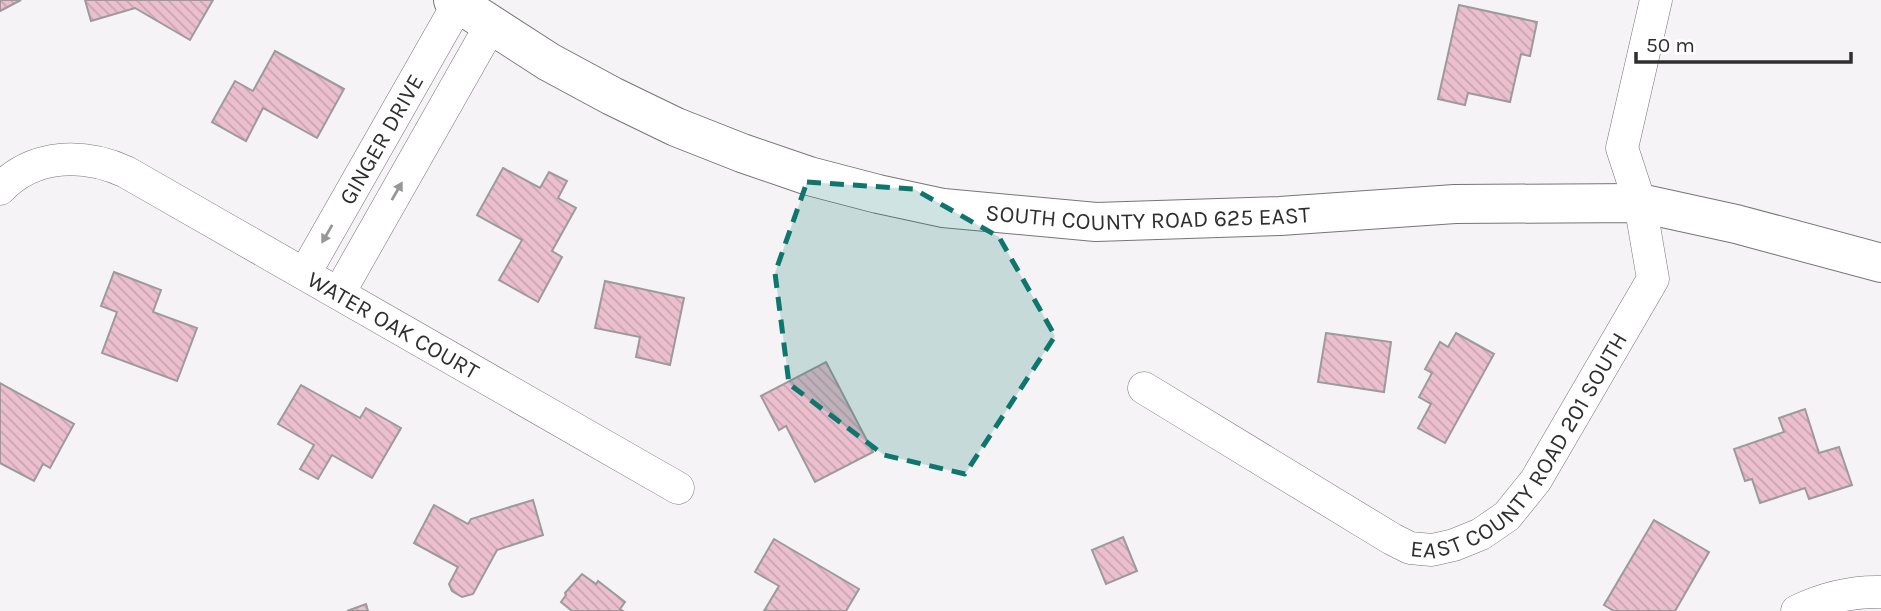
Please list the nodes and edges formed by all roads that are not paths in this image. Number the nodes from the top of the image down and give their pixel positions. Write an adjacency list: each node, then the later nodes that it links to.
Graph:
1 (1656, 0): 5 (street, EAST COUNTY ROAD 201 SOUTH)
2 (456, 2): 3 (street, SOUTH COUNTY ROAD 625 EAST); 7 (street, GINGER DRIVE, one-way to 7)
3 (491, 25): 5 (street, SOUTH COUNTY ROAD 625 EAST); 8 (street, GINGER DRIVE, one-way to 3)
4 (0, 189): 7 (street, WATER OAK COURT)
5 (1640, 203): 6 (street, SOUTH COUNTY ROAD 625 EAST); 9 (street, EAST COUNTY ROAD 201 SOUTH)
6 (1881, 263)
7 (305, 273): 8 (street, WATER OAK COURT)
8 (339, 293): 10 (street, WATER OAK COURT)
9 (1144, 388)
10 (678, 488)
11 (1881, 592): 12 (street)
12 (1797, 611)

